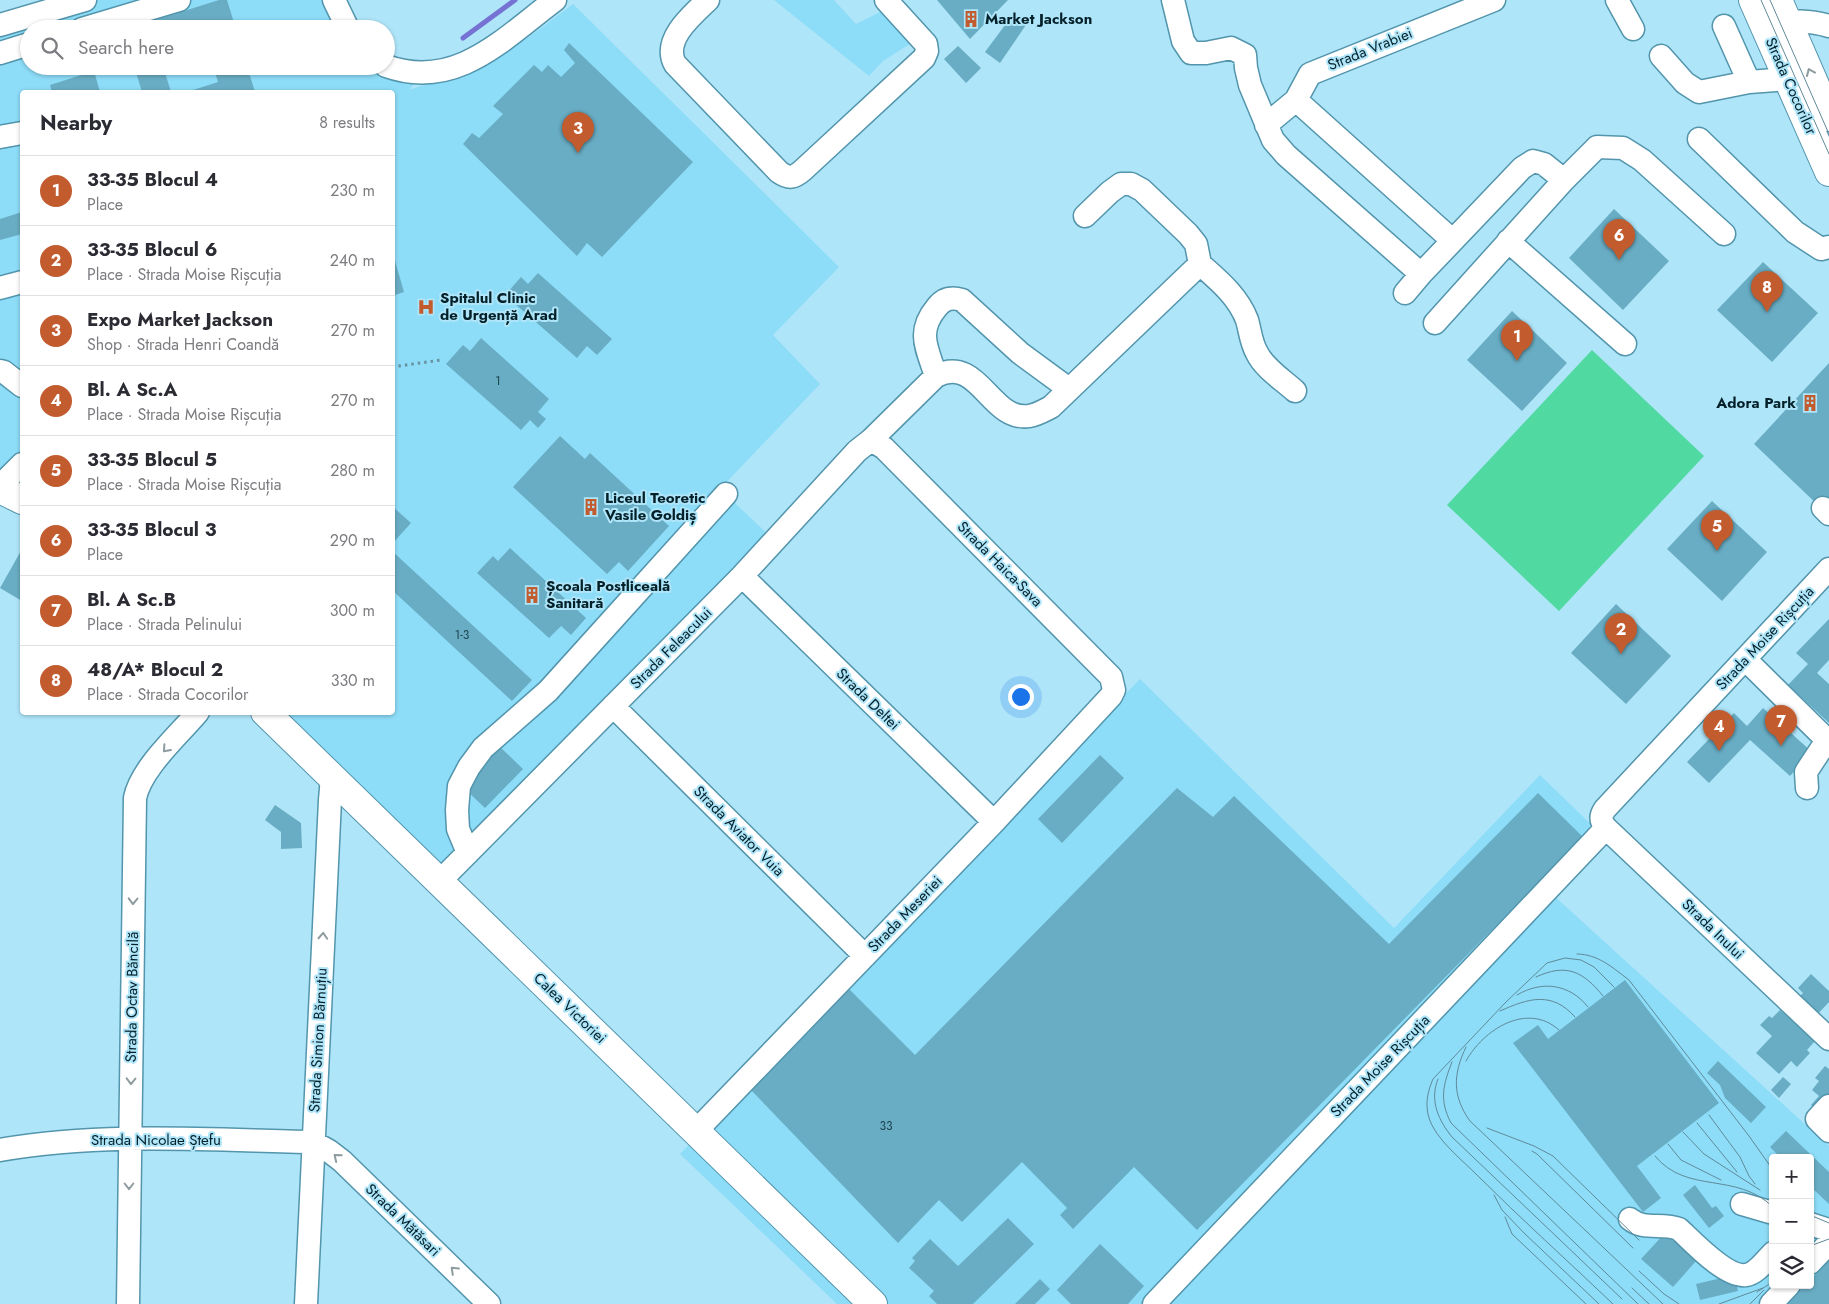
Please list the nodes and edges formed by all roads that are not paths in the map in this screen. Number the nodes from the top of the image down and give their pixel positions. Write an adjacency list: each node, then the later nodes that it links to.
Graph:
1 (85, 0): 10 (street)
2 (179, 0): 11 (street)
3 (334, 0): 14 (street)
4 (554, 0): 22 (street)
5 (708, 0): 6 (street)
6 (886, 0)
7 (1173, 0): 27 (street)
8 (1494, 0): 25 (street, Strada Vrabiei)
9 (1617, 0): 18 (street)
10 (30, 8): 15 (street)
11 (117, 9): 13 (street)
12 (1771, 11): 17 (street); 23 (main road, Strada Cocorilor); 26 (main road, Strada Cocorilor, one-way to 12)
13 (98, 20)
14 (344, 20)
15 (0, 25)
16 (1724, 26): 24 (street)
17 (1829, 26)
18 (1633, 29)
19 (20, 47): 20 (street)
20 (0, 53)
21 (1661, 56): 24 (street)
22 (395, 69)
23 (1788, 79): 24 (street); 31 (main road, Strada Cocorilor)
24 (1749, 82)
25 (1296, 100): 27 (street, Strada Vrabiei); 35 (street)
26 (1829, 117)
27 (1266, 125): 39 (street)
28 (20, 133): 29 (street)
29 (0, 137)
30 (1699, 139): 37 (street)
31 (1829, 172)
32 (1564, 180): 34 (street); 35 (street); 36 (street)
33 (1086, 216): 38 (street)
34 (1724, 234)
35 (1452, 240): 39 (street)
36 (1508, 241): 43 (street); 44 (street)
37 (1829, 247)
38 (1200, 264): 48 (street); 49 (street)
39 (1421, 274): 42 (street)
40 (20, 283): 41 (street)
41 (0, 288)
42 (1405, 293)
43 (1435, 323)
44 (1625, 344)
45 (0, 372): 47 (street)
46 (936, 376): 48 (street); 48 (street); 50 (street, Strada Feleacului)
47 (20, 384)
48 (1069, 389)
49 (1295, 391)
50 (871, 440): 56 (street, Strada Feleacului); 58 (street, Strada Haica-Sava)
51 (20, 466): 52 (street)
52 (0, 487): 54 (main road)
53 (726, 494): 67 (street)
54 (20, 499)
55 (1829, 569): 57 (street, Strada Moise Rișcuția)
56 (742, 576): 59 (street, Strada Feleacului); 65 (street, Strada Deltei)
57 (1746, 660): 62 (street); 66 (street, Strada Moise Rișcuția)
58 (1111, 696): 65 (street, Strada Meseriei)
59 (613, 706): 67 (street, Strada Feleacului); 69 (street, Strada Aviator Vuia)
60 (195, 715): 74 (street, Strada Octav Băncilă, one-way to 74)
61 (269, 715): 63 (main road, Calea Victoriei)
62 (1828, 741): 64 (street)
63 (332, 777): 68 (main road, Calea Victoriei); 75 (street, Strada Simion Bărnuțiu, one-way to 63)
64 (1808, 788)
65 (994, 822): 69 (street, Strada Meseriei)
66 (1603, 823): 70 (street, Strada Inului); 90 (street, Strada Moise Rișcuția)
67 (468, 853): 68 (street, Strada Feleacului)
68 (440, 882): 72 (main road, Calea Victoriei)
69 (865, 956): 72 (street, Strada Meseriei)
70 (1829, 1039)
71 (1829, 1106): 73 (street)
72 (696, 1131): 89 (main road, Calea Victoriei)
73 (1829, 1131)
74 (130, 1138): 75 (street, Strada Nicolae Ștefu); 76 (street, Strada Nicolae Ștefu); 86 (street, Strada Octav Băncilă, one-way to 86)
75 (313, 1142): 87 (street, Strada Simion Bărnuțiu); 88 (street, Strada Mătăsari, one-way to 75)
76 (0, 1150)
77 (1742, 1204): 78 (street)
78 (1769, 1212)
79 (1630, 1219): 83 (street)
80 (1814, 1225): 81 (street)
81 (1829, 1230)
82 (1829, 1244): 84 (street)
83 (1769, 1257)
84 (1814, 1259)
85 (1785, 1289): 91 (street)
86 (128, 1304)
87 (306, 1304)
88 (489, 1304)
89 (873, 1304)
90 (1154, 1304)
91 (1771, 1304)

